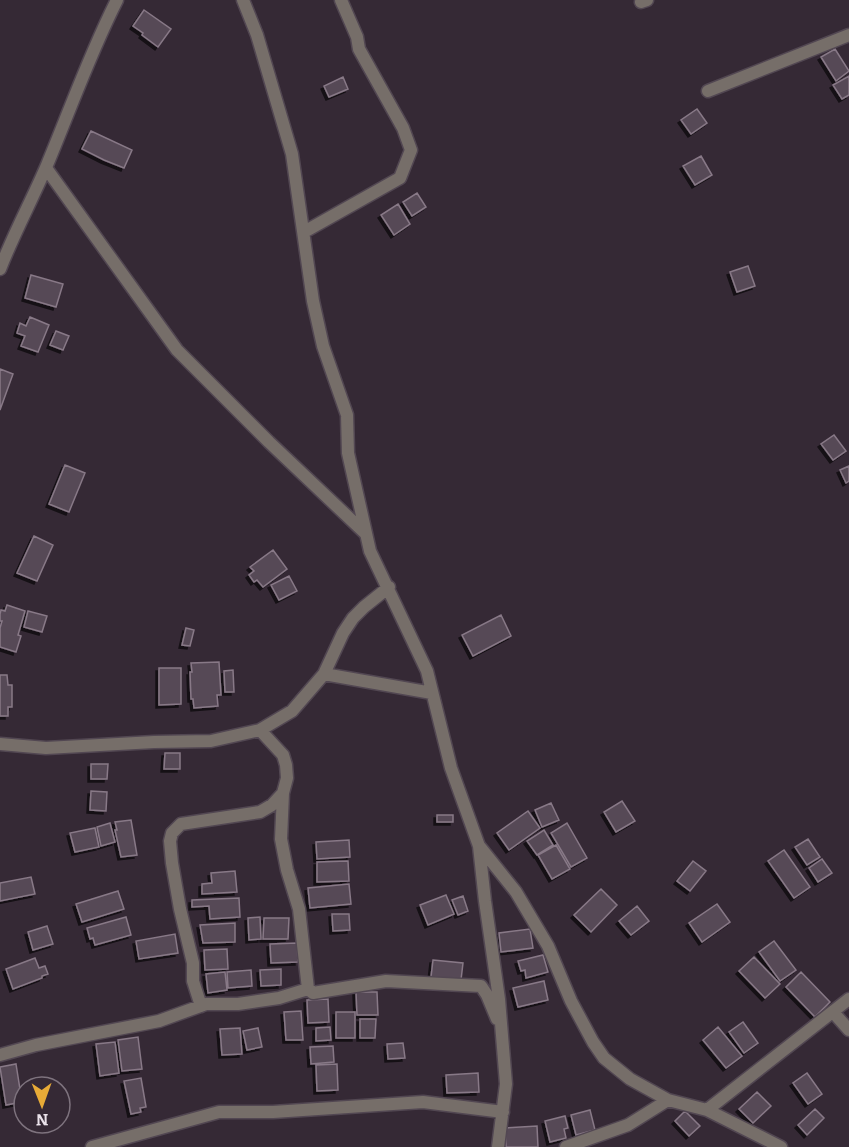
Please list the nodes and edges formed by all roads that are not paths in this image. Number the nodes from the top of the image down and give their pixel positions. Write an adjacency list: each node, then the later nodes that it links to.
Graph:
1 (117, 0): 6 (street)
2 (243, 0): 7 (street)
3 (341, 0): 7 (street)
4 (849, 35): 5 (street)
5 (708, 91)
6 (46, 168): 8 (street); 9 (street)
7 (304, 232): 9 (street)
8 (0, 269)
9 (365, 533): 10 (street)
10 (389, 587): 11 (street); 12 (street)
11 (324, 674): 12 (street); 13 (street)
12 (432, 693): 16 (street)
13 (260, 730): 14 (street); 15 (street)
14 (0, 744)
15 (283, 793): 17 (street); 19 (street)
16 (479, 846): 21 (street); 24 (street)
17 (308, 989): 19 (street); 21 (street)
18 (849, 999): 20 (street)
19 (201, 1006): 23 (street)
20 (833, 1012): 22 (street); 25 (street)
21 (502, 1028): 26 (street)
22 (849, 1030)
23 (0, 1055)
24 (668, 1100): 25 (street); 29 (street)
25 (707, 1110): 30 (street)
26 (503, 1112): 27 (street); 28 (street)
27 (92, 1147)
28 (498, 1147)
29 (566, 1147)
30 (781, 1147)

